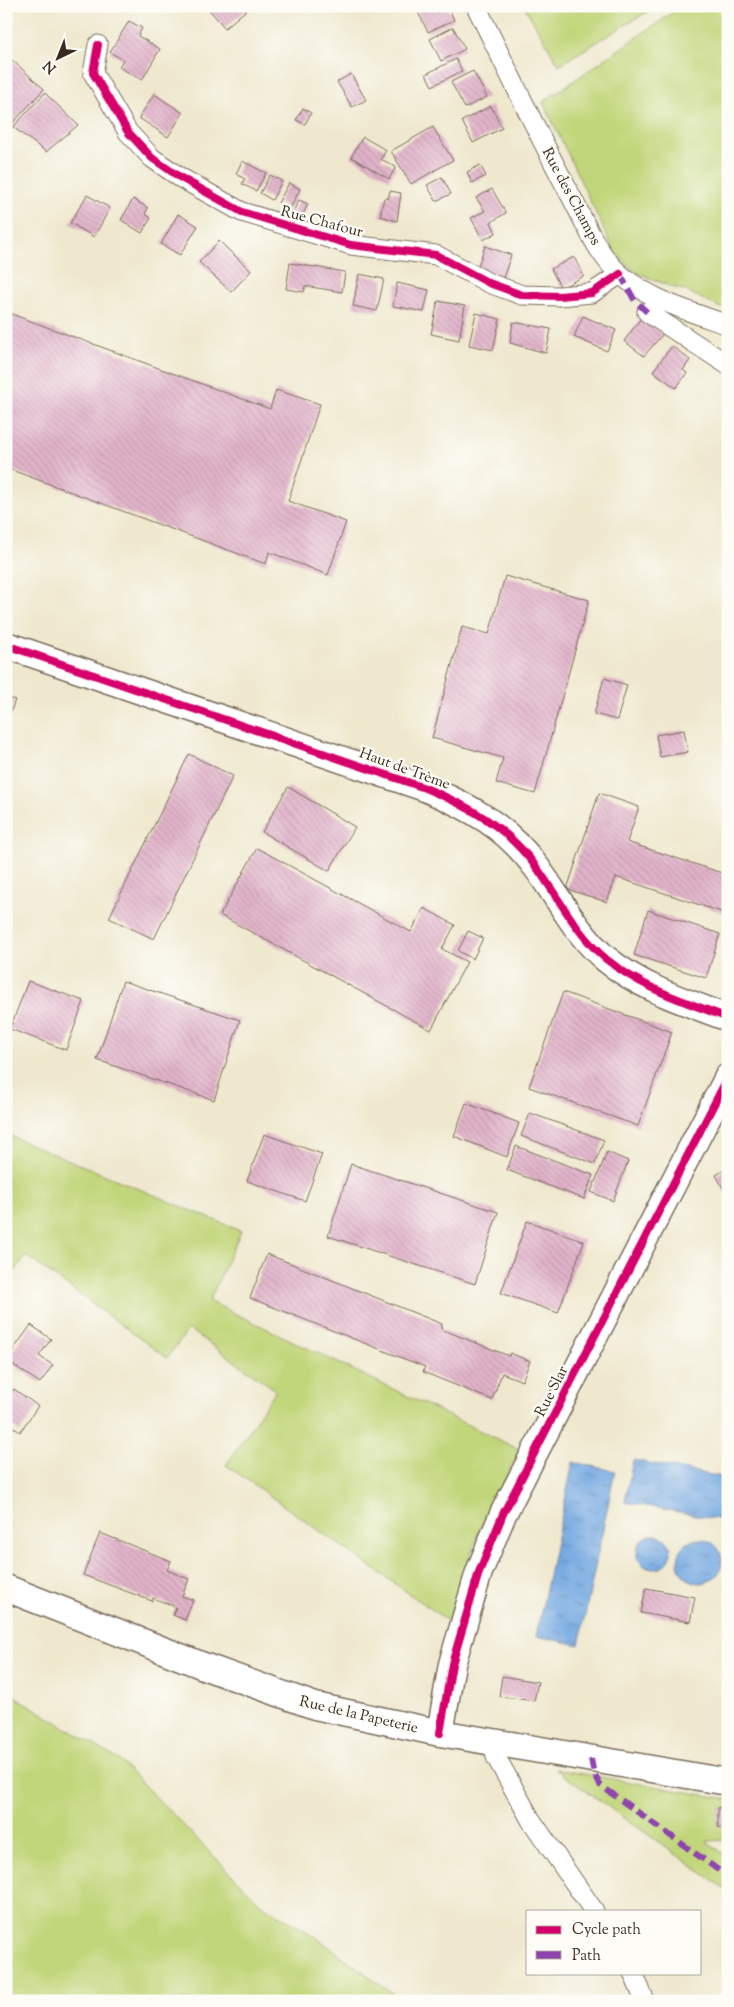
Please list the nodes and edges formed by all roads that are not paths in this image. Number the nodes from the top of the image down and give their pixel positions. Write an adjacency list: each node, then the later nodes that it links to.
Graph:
1 (476, 6): 3 (street, Rue des Champs)
2 (98, 45): 3 (street, Rue Chafour)
3 (620, 274): 5 (street, Rue des Champs)
4 (647, 312): 6 (street)
5 (727, 323)
6 (728, 365)
7 (6, 645): 8 (street, Haut de Trème)
8 (728, 1018)
9 (728, 1077): 11 (street, Rue Slar)
10 (6, 1588): 11 (street, Rue de la Papeterie)
11 (440, 1733): 12 (street, Rue de la Papeterie)
12 (493, 1742): 13 (street, Rue de la Papeterie); 14 (street)
13 (728, 1782)
14 (593, 1910)
15 (633, 1974): 16 (street)
16 (644, 2001)

